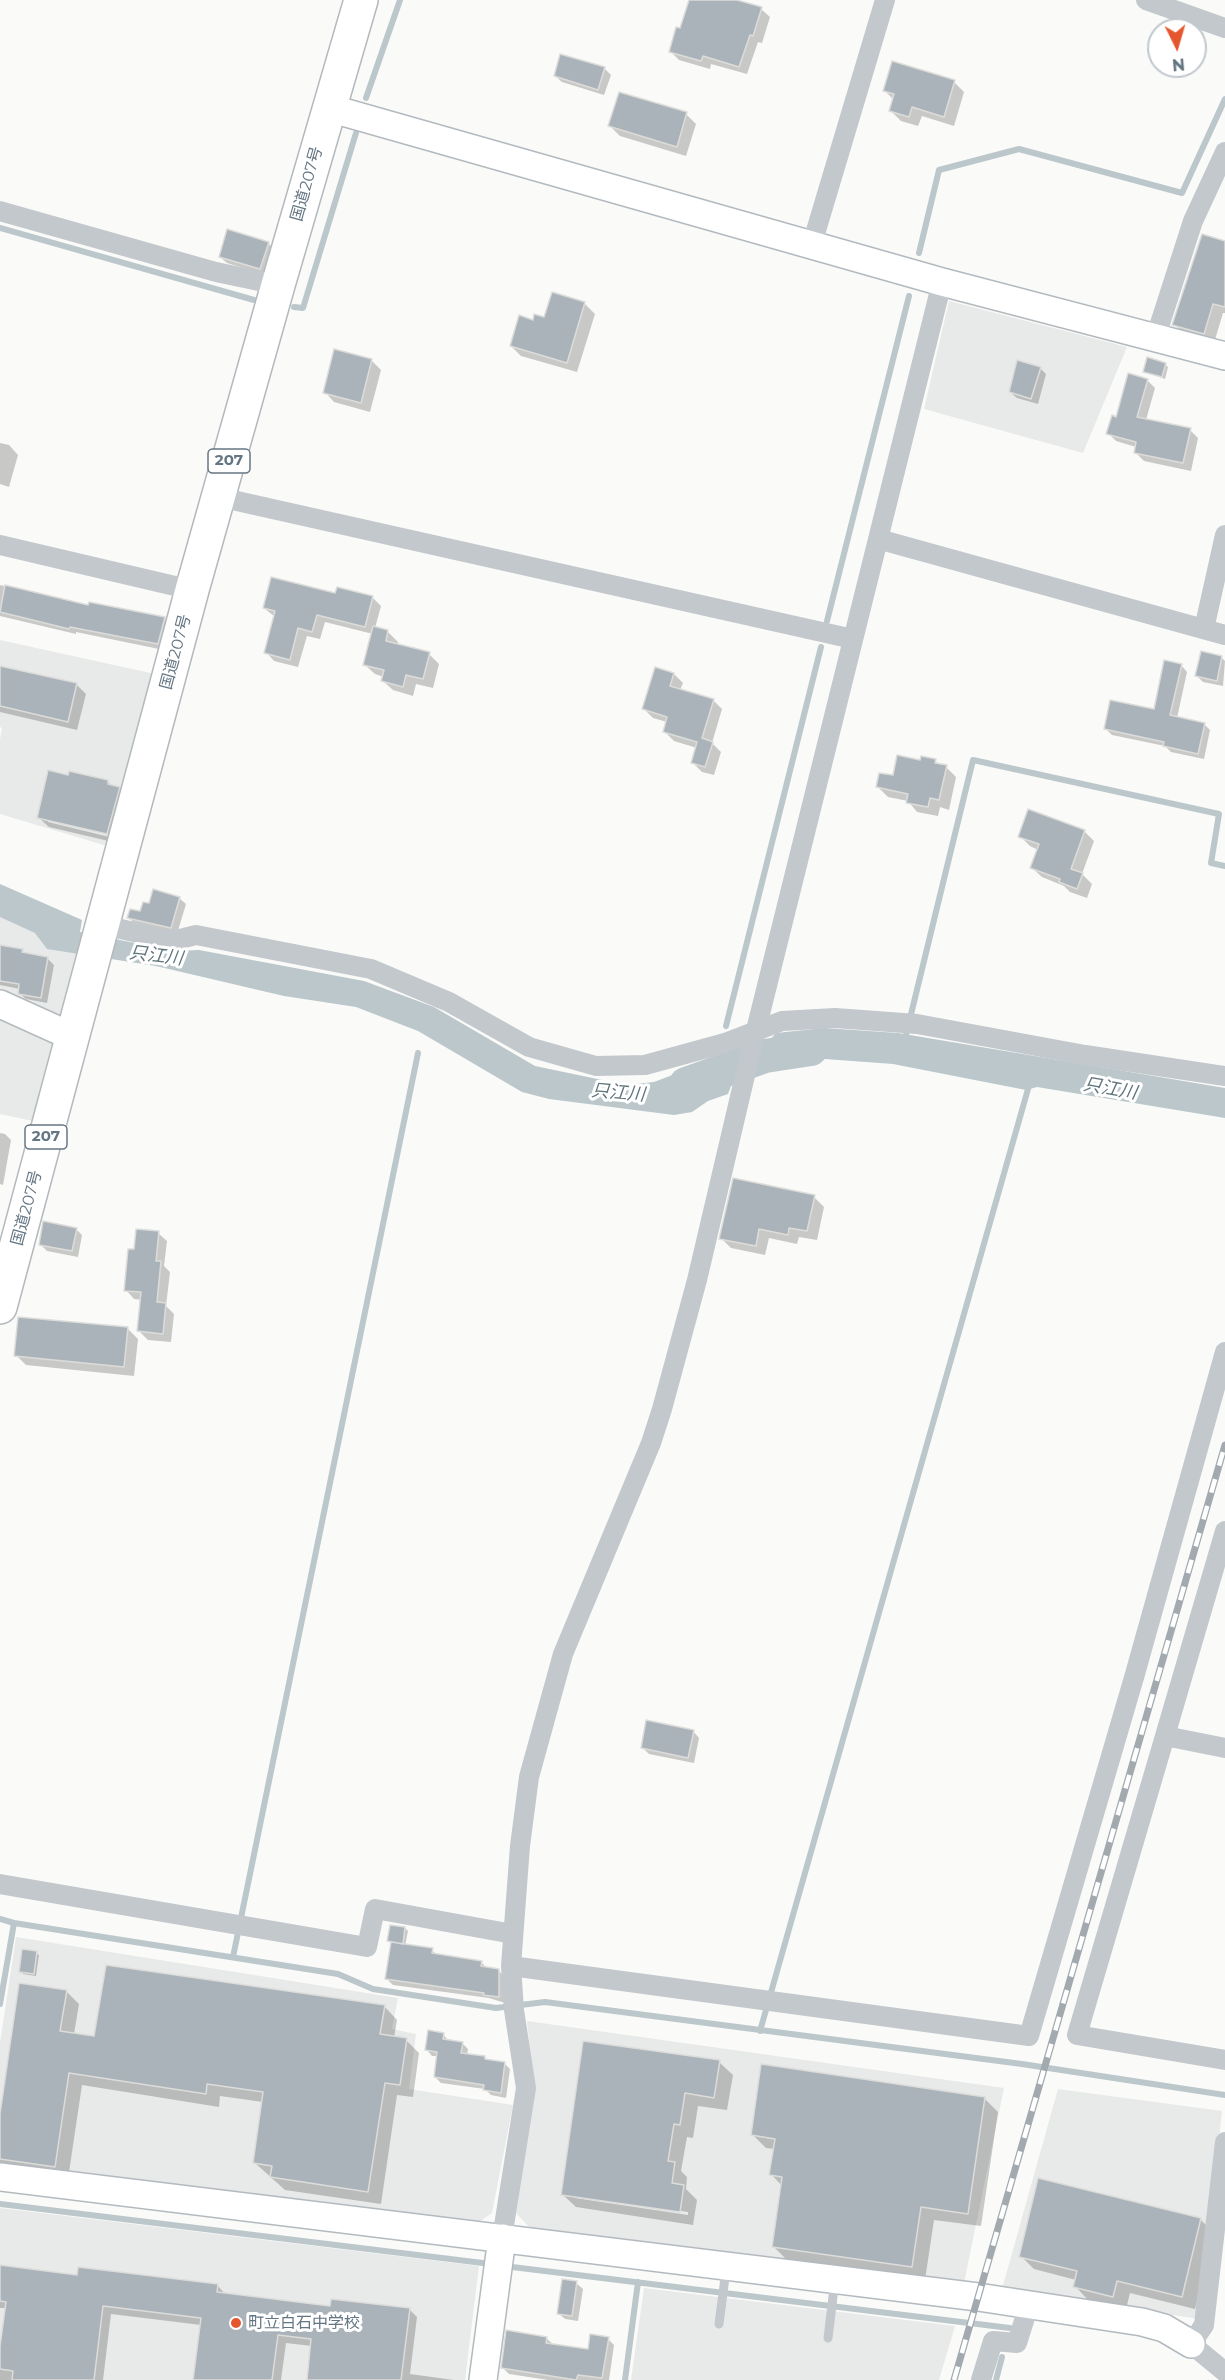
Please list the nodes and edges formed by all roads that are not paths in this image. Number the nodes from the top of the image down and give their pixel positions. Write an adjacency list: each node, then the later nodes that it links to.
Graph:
1 (361, 0): 5 (highway, 国道207号 / 207)
2 (885, 0): 8 (street)
3 (1146, 0): 4 (street)
4 (1225, 28)
5 (329, 108): 8 (street); 10 (highway, 国道207号 / 207)
6 (1225, 152): 11 (street)
7 (0, 211): 10 (street)
8 (812, 243): 9 (street)
9 (942, 282): 11 (street); 15 (street)
10 (278, 285): 13 (highway, 国道207号 / 207)
11 (1155, 339): 12 (street)
12 (1225, 356)
13 (219, 497): 17 (highway, 国道207号 / 207); 20 (street)
14 (1225, 535): 18 (street)
15 (878, 539): 18 (street); 20 (street)
16 (0, 545): 17 (street)
17 (192, 590): 21 (highway, 国道207号 / 207)
18 (1204, 629): 19 (street)
19 (1225, 635)
20 (853, 639): 23 (street)
21 (104, 925): 23 (street); 24 (highway, 国道207号 / 207)
22 (0, 1004): 24 (street)
23 (756, 1030): 25 (street); 32 (street)
24 (73, 1037): 26 (highway, 国道207号 / 207)
25 (1225, 1076)
26 (0, 1307)
27 (1225, 1352): 33 (street)
28 (1225, 1531): 29 (street)
29 (1165, 1736): 30 (street); 34 (street)
30 (1225, 1748)
31 (0, 1884): 32 (street)
32 (513, 1934): 33 (street)
33 (511, 1966): 37 (street)
34 (1225, 2060)
35 (1225, 2142): 43 (street)
36 (0, 2177): 37 (street)
37 (499, 2256): 38 (street); 45 (street)
38 (725, 2274): 39 (street); 41 (lane)
39 (834, 2287): 40 (street); 42 (lane)
40 (1029, 2305): 43 (street); 46 (street)
41 (719, 2324)
42 (828, 2338)
43 (1191, 2344): 44 (street)
44 (1225, 2372)
45 (483, 2380)
46 (981, 2380)

